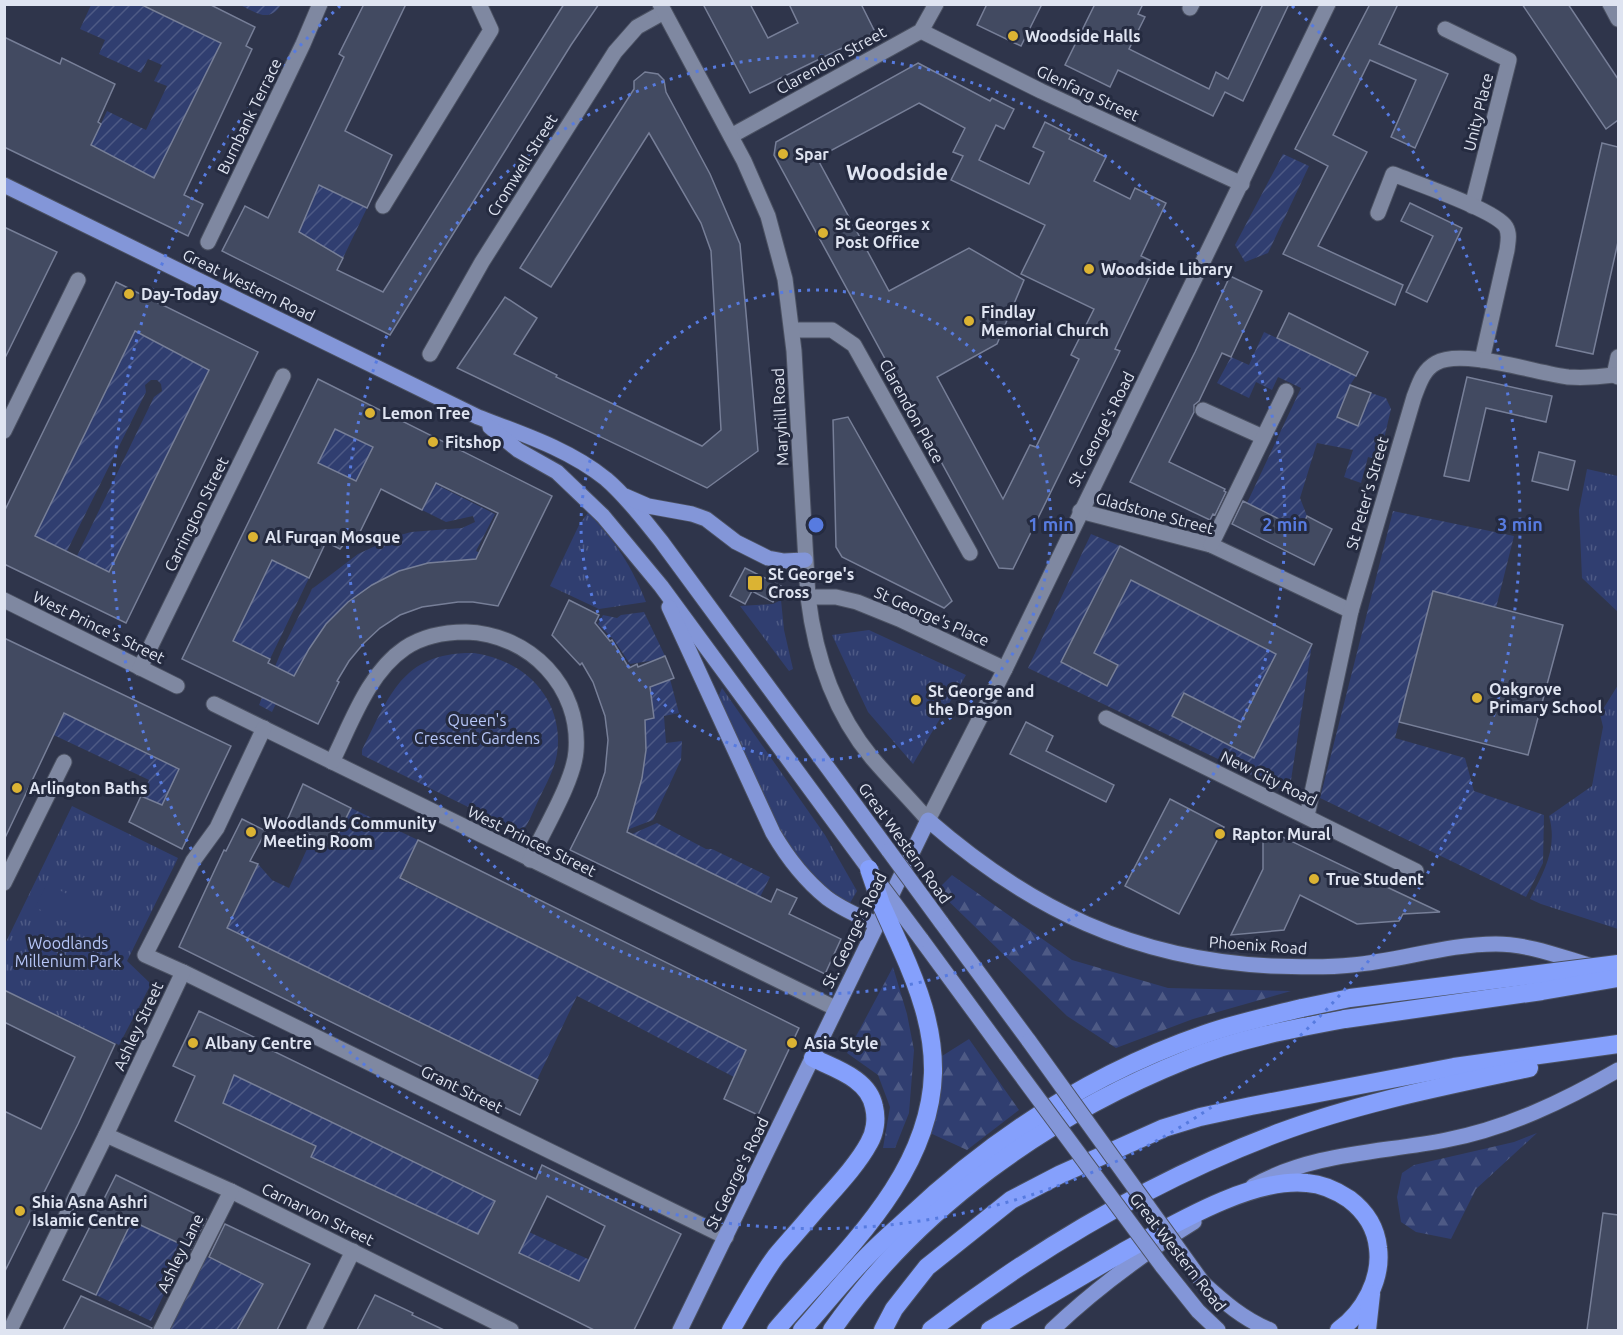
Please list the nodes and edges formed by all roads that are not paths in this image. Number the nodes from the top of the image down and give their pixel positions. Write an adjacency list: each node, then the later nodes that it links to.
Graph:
1 (320, 4): 16 (street, Burnbank Terrace)
2 (479, 4): 13 (street)
3 (936, 4): 9 (street)
4 (1328, 4): 11 (street, St. George's Road)
5 (1610, 4): 7 (street)
6 (662, 8): 10 (street, Maryhill Road); 19 (street, Cromwell Street)
7 (1618, 19)
8 (1445, 29): 14 (street, Unity Place)
9 (921, 32): 10 (street, Clarendon Street); 11 (street, Glenfarg Street)
10 (731, 136): 18 (street, Maryhill Road)
11 (1242, 184): 30 (street, St. George's Road)
12 (4, 186): 26 (main road, Great Western Road)
13 (382, 206)
14 (1472, 206): 15 (street); 21 (street)
15 (1378, 213)
16 (208, 242)
17 (78, 280): 27 (street)
18 (792, 330): 32 (street, Clarendon Place); 33 (street, Maryhill Road)
19 (430, 354)
20 (1618, 357): 23 (street)
21 (1482, 360): 23 (street, St Peter's Street); 37 (street, St Peter's Street)
22 (283, 376): 38 (street, Carrington Street)
23 (1616, 376)
24 (1286, 391): 28 (street)
25 (1203, 411): 28 (street)
26 (478, 417): 29 (main road, Great Western Road); 34 (main road, Great Western Road)
27 (4, 431)
28 (1263, 437): 31 (street)
29 (622, 495): 33 (main road); 83 (main road, Great Western Road, bridge)
30 (1080, 511): 31 (street, Gladstone Street); 39 (street, St. George's Road)
31 (1211, 545): 37 (street, Gladstone Street)
32 (970, 553)
33 (805, 560): 35 (street, Maryhill Road)
34 (661, 586): 49 (main road, Great Western Road); 52 (main road)
35 (808, 597): 39 (street, St George's Place); 47 (street, Maryhill Road)
36 (4, 600): 38 (street, West Prince's Street)
37 (1351, 611): 46 (street, St Peter's Street)
38 (140, 668): 40 (street, West Prince's Street)
39 (1005, 669): 47 (street, St. George's Road)
40 (177, 686)
41 (214, 704): 43 (street, West Princes Street)
42 (1106, 718): 46 (street, New City Road)
43 (264, 728): 45 (street, West Princes Street); 54 (street, Ashley Street)
44 (64, 762): 51 (street)
45 (332, 762): 48 (street, West Princes Street); 48 (street)
46 (1307, 816): 50 (street, New City Road)
47 (928, 820): 52 (main road, St. George's Road); 55 (main road, Phoenix Road)
48 (530, 860): 57 (street, West Princes Street)
49 (869, 869): 76 (highway, bridge); 82 (main road, Great Western Road, bridge)
50 (1416, 871)
51 (4, 883)
52 (877, 924): 57 (main road, St. George's Road)
53 (1618, 964): 77 (highway, bridge)
54 (183, 972): 63 (street, Ashley Street); 66 (street, Grant Street)
55 (1618, 973)
56 (1618, 978): 78 (highway, bridge)
57 (836, 1008): 58 (main road, St. George's Road)
58 (825, 1030): 61 (main road, St George's Road)
59 (1618, 1044): 70 (highway)
60 (1618, 1050): 79 (highway)
61 (813, 1058): 66 (main road, St George's Road); 75 (highway)
62 (1618, 1070): 65 (main road)
63 (106, 1135): 64 (street, Carnarvon Street); 69 (street, Ashley Street)
64 (231, 1191): 67 (street, Carnarvon Street); 71 (street, Ashley Lane)
65 (1236, 1196): 68 (highway); 80 (highway); 81 (main road)
66 (726, 1237): 74 (main road, St George's Road)
67 (354, 1251): 72 (street); 73 (street, Carnarvon Street)
68 (1371, 1292): 84 (highway); 85 (highway)
69 (13, 1324)
70 (884, 1328)
71 (161, 1330)
72 (314, 1330)
73 (512, 1330)
74 (680, 1330)
75 (731, 1330)
76 (776, 1330)
77 (802, 1330)
78 (832, 1330)
79 (932, 1330)
80 (990, 1330)
81 (1052, 1330)
82 (1218, 1330)
83 (1270, 1330)
84 (1339, 1330)
85 (1367, 1330)

